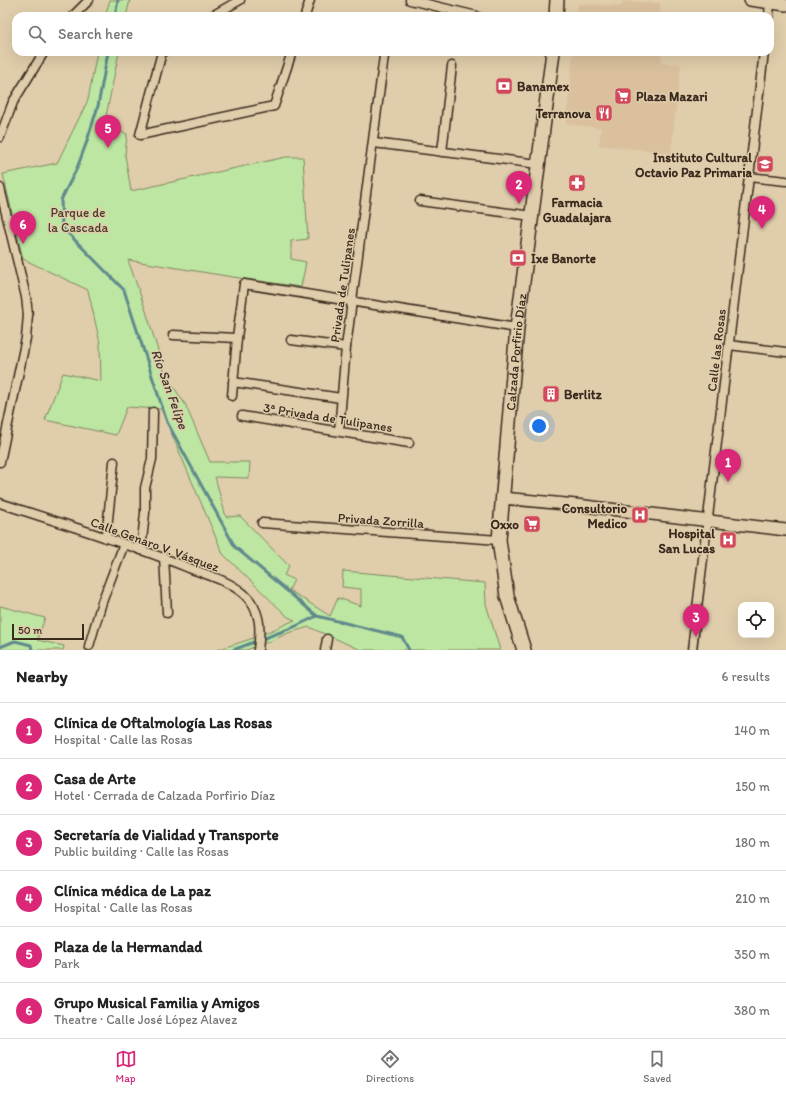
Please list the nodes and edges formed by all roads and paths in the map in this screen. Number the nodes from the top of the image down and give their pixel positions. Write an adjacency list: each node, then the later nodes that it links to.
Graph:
1 (89, 0): 9 (street)
2 (240, 0): 10 (street)
3 (310, 0): 11 (street)
4 (410, 0): 12 (street)
5 (557, 0): 13 (main road)
6 (750, 0): 7 (street)
7 (770, 1): 8 (street); 14 (street)
8 (786, 5)
9 (78, 12)
10 (219, 12)
11 (306, 12)
12 (460, 12)
13 (556, 12)
14 (769, 12)
15 (42, 56): 22 (street)
16 (161, 56): 17 (street)
17 (291, 56)
18 (384, 56): 23 (street, Privada de Tulipanes)
19 (552, 56): 25 (main road, Calzada Porfirio Díaz)
20 (764, 56): 26 (street, Calle las Rosas)
21 (452, 66): 24 (street)
22 (0, 137)
23 (374, 143): 24 (street); 32 (street, Privada de Tulipanes)
24 (442, 152): 25 (street)
25 (538, 164): 31 (main road, Calzada Porfirio Díaz)
26 (749, 177): 27 (street); 37 (street, Calle las Rosas)
27 (786, 181)
28 (0, 188): 30 (street)
29 (420, 201): 31 (street)
30 (3, 215): 47 (street)
31 (532, 216): 33 (main road, Calzada Porfirio Díaz)
32 (352, 301): 33 (street); 35 (street); 38 (street, Privada de Tulipanes)
33 (517, 328): 49 (main road, Calzada Porfirio Díaz)
34 (173, 335): 35 (street)
35 (237, 338): 40 (street)
36 (291, 340): 38 (street)
37 (729, 345): 39 (street); 51 (street, Calle las Rosas)
38 (346, 347): 42 (street, Privada de Tulipanes)
39 (786, 352)
40 (233, 382): 41 (street); 42 (street)
41 (232, 396)
42 (341, 398): 45 (street, Privada de Tulipanes)
43 (153, 412): 57 (street)
44 (242, 416): 45 (street, 3ª Privada de Tulipanes)
45 (338, 431): 46 (street, 3ª Privada de Tulipanes)
46 (409, 442)
47 (0, 462)
48 (114, 462): 54 (street)
49 (502, 498): 51 (street); 55 (main road, Calzada Porfirio Díaz)
50 (0, 503): 54 (street, Calle Genaro V. Vásquez)
51 (707, 520): 53 (street); 65 (street, Calle las Rosas)
52 (262, 523): 55 (street, Privada Zorrilla)
53 (786, 530)
54 (106, 538): 56 (street, Calle Genaro V. Vásquez)
55 (499, 540): 64 (main road, Calzada Porfirio Díaz)
56 (124, 544): 57 (street, Calle Genaro V. Vásquez); 61 (street)
57 (141, 550): 58 (street, Calle Genaro V. Vásquez)
58 (164, 557): 59 (street); 62 (street, Calle Genaro V. Vásquez)
59 (166, 613)
60 (327, 639): 63 (street)
61 (89, 646)
62 (258, 648)
63 (325, 650)
64 (524, 650)
65 (692, 650)

